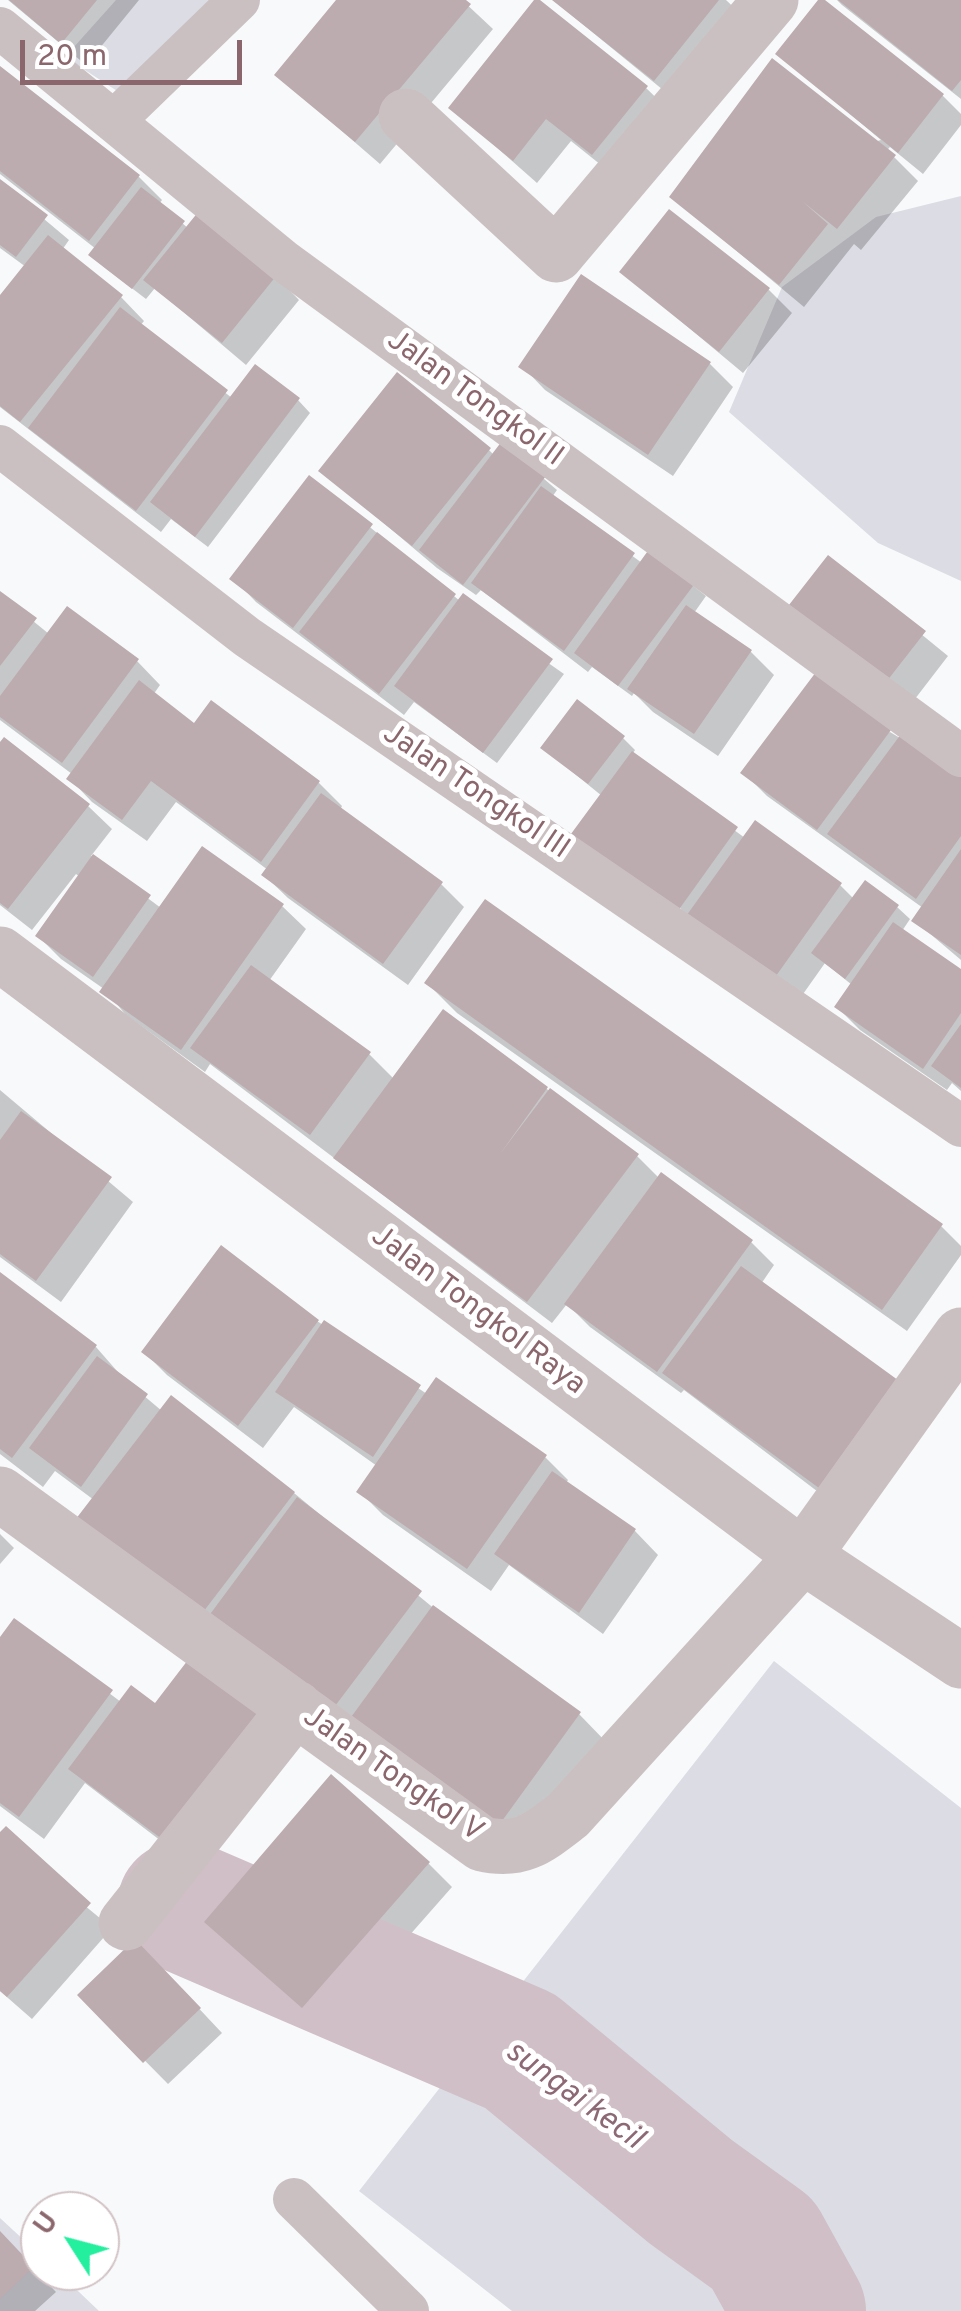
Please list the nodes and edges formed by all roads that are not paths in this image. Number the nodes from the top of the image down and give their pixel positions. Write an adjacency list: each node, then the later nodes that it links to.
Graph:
1 (240, 0): 5 (lane)
2 (772, 0): 4 (street)
3 (0, 28): 5 (lane, Jalan Tongkol II)
4 (406, 116)
5 (115, 120): 7 (lane, Jalan Tongkol II)
6 (0, 446): 9 (lane, Jalan Tongkol III)
7 (961, 756)
8 (0, 954): 12 (street, Jalan Tongkol Raya)
9 (961, 1126)
10 (961, 1336): 12 (street, Jalan Tongkol V)
11 (19, 1507): 14 (street, Jalan Tongkol V)
12 (803, 1556): 13 (street, Jalan Tongkol Raya); 14 (street, Jalan Tongkol V)
13 (961, 1660)
14 (296, 1708): 15 (street)
15 (126, 1923)
16 (294, 2198): 17 (lane)
17 (386, 2304)

